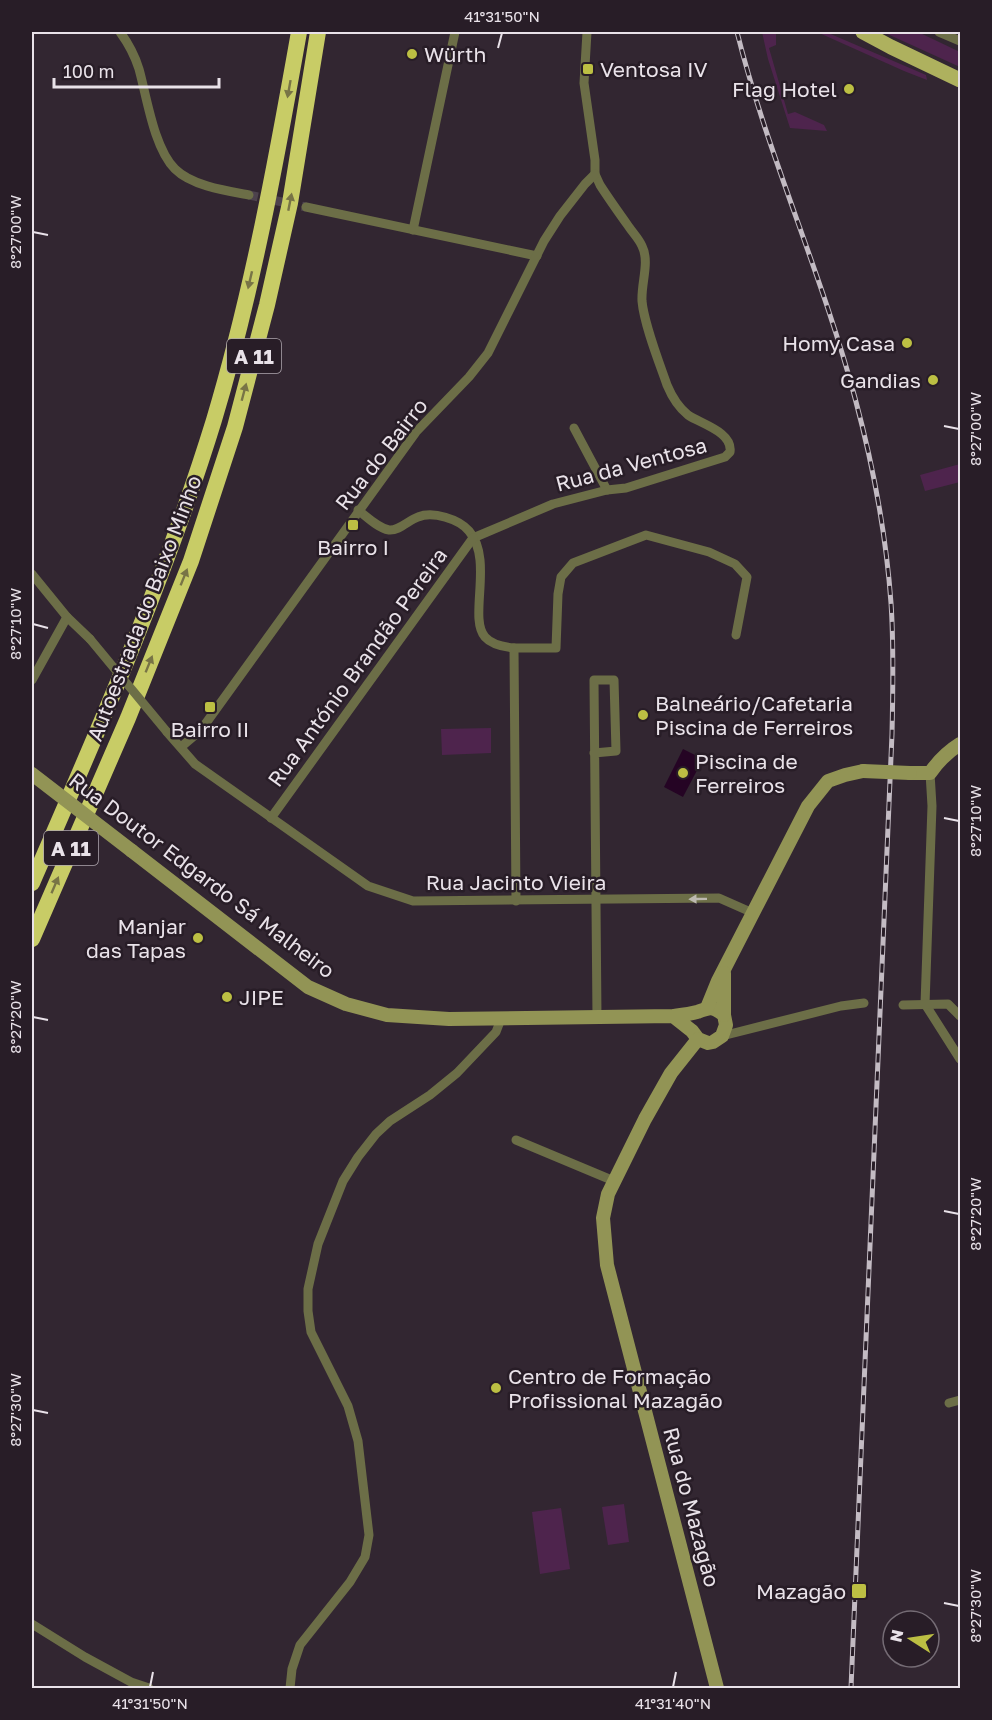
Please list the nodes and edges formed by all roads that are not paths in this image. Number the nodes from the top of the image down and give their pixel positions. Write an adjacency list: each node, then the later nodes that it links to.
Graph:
1 (120, 32): 11 (street)
2 (299, 32): 30 (highway, Autoestrada do Baixo Minho / A 11, one-way to 30)
3 (319, 32): 34 (highway, Autoestrada do Baixo Minho / A 11, one-way to 3)
4 (455, 32): 13 (street)
5 (587, 32): 10 (street, Rua da Ventosa)
6 (863, 32): 9 (main road)
7 (939, 32): 8 (street)
8 (960, 41)
9 (960, 80)
10 (596, 174): 14 (street, Rua do Bairro); 16 (street, Rua da Ventosa)
11 (249, 195)
12 (306, 207): 13 (street)
13 (413, 230): 14 (street)
14 (537, 256): 17 (street, Rua do Bairro)
15 (574, 428): 16 (street)
16 (608, 490): 18 (street, Rua da Ventosa)
17 (358, 510): 18 (street); 25 (street, Rua do Bairro)
18 (473, 538): 22 (street); 29 (street, Rua António Brandão Pereira)
19 (32, 574): 20 (street, Rua Jacinto Vieira)
20 (67, 617): 23 (street); 25 (street, Rua Jacinto Vieira, bridge)
21 (736, 635): 22 (street)
22 (514, 648): 32 (street)
23 (32, 680)
24 (960, 744): 27 (street)
25 (181, 747): 29 (street, Rua Jacinto Vieira)
26 (594, 753): 26 (street); 31 (street)
27 (930, 773): 33 (street, bridge); 37 (street)
28 (32, 774): 44 (street, Rua Doutor Edgardo Sá Malheiro, bridge)
29 (271, 818): 32 (street, Rua Jacinto Vieira)
30 (32, 883)
31 (596, 900): 32 (street, Rua Jacinto Vieira); 33 (street, Rua Jacinto Vieira, one-way to 31); 43 (street)
32 (516, 901)
33 (753, 913): 35 (street)
34 (32, 939)
35 (723, 971): 39 (street); 41 (street)
36 (864, 1003): 46 (street)
37 (925, 1004): 38 (street); 42 (street); 47 (street)
38 (903, 1005)
39 (702, 1010): 40 (street, Rua Doutor Edgardo Sá Malheiro); 41 (street); 45 (street)
40 (673, 1016): 43 (street, Rua Doutor Edgardo Sá Malheiro); 45 (street)
41 (724, 1016): 46 (street)
42 (960, 1016)
43 (597, 1017): 44 (street, Rua Doutor Edgardo Sá Malheiro)
44 (501, 1019): 54 (street)
45 (695, 1035): 46 (street); 49 (street, Rua do Mazagão)
46 (722, 1036)
47 (960, 1059)
48 (516, 1140): 49 (street)
49 (614, 1181): 55 (street, Rua do Mazagão)
50 (960, 1400): 51 (street)
51 (949, 1403)
52 (32, 1624): 53 (street)
53 (148, 1689)
54 (290, 1689)
55 (717, 1689)

